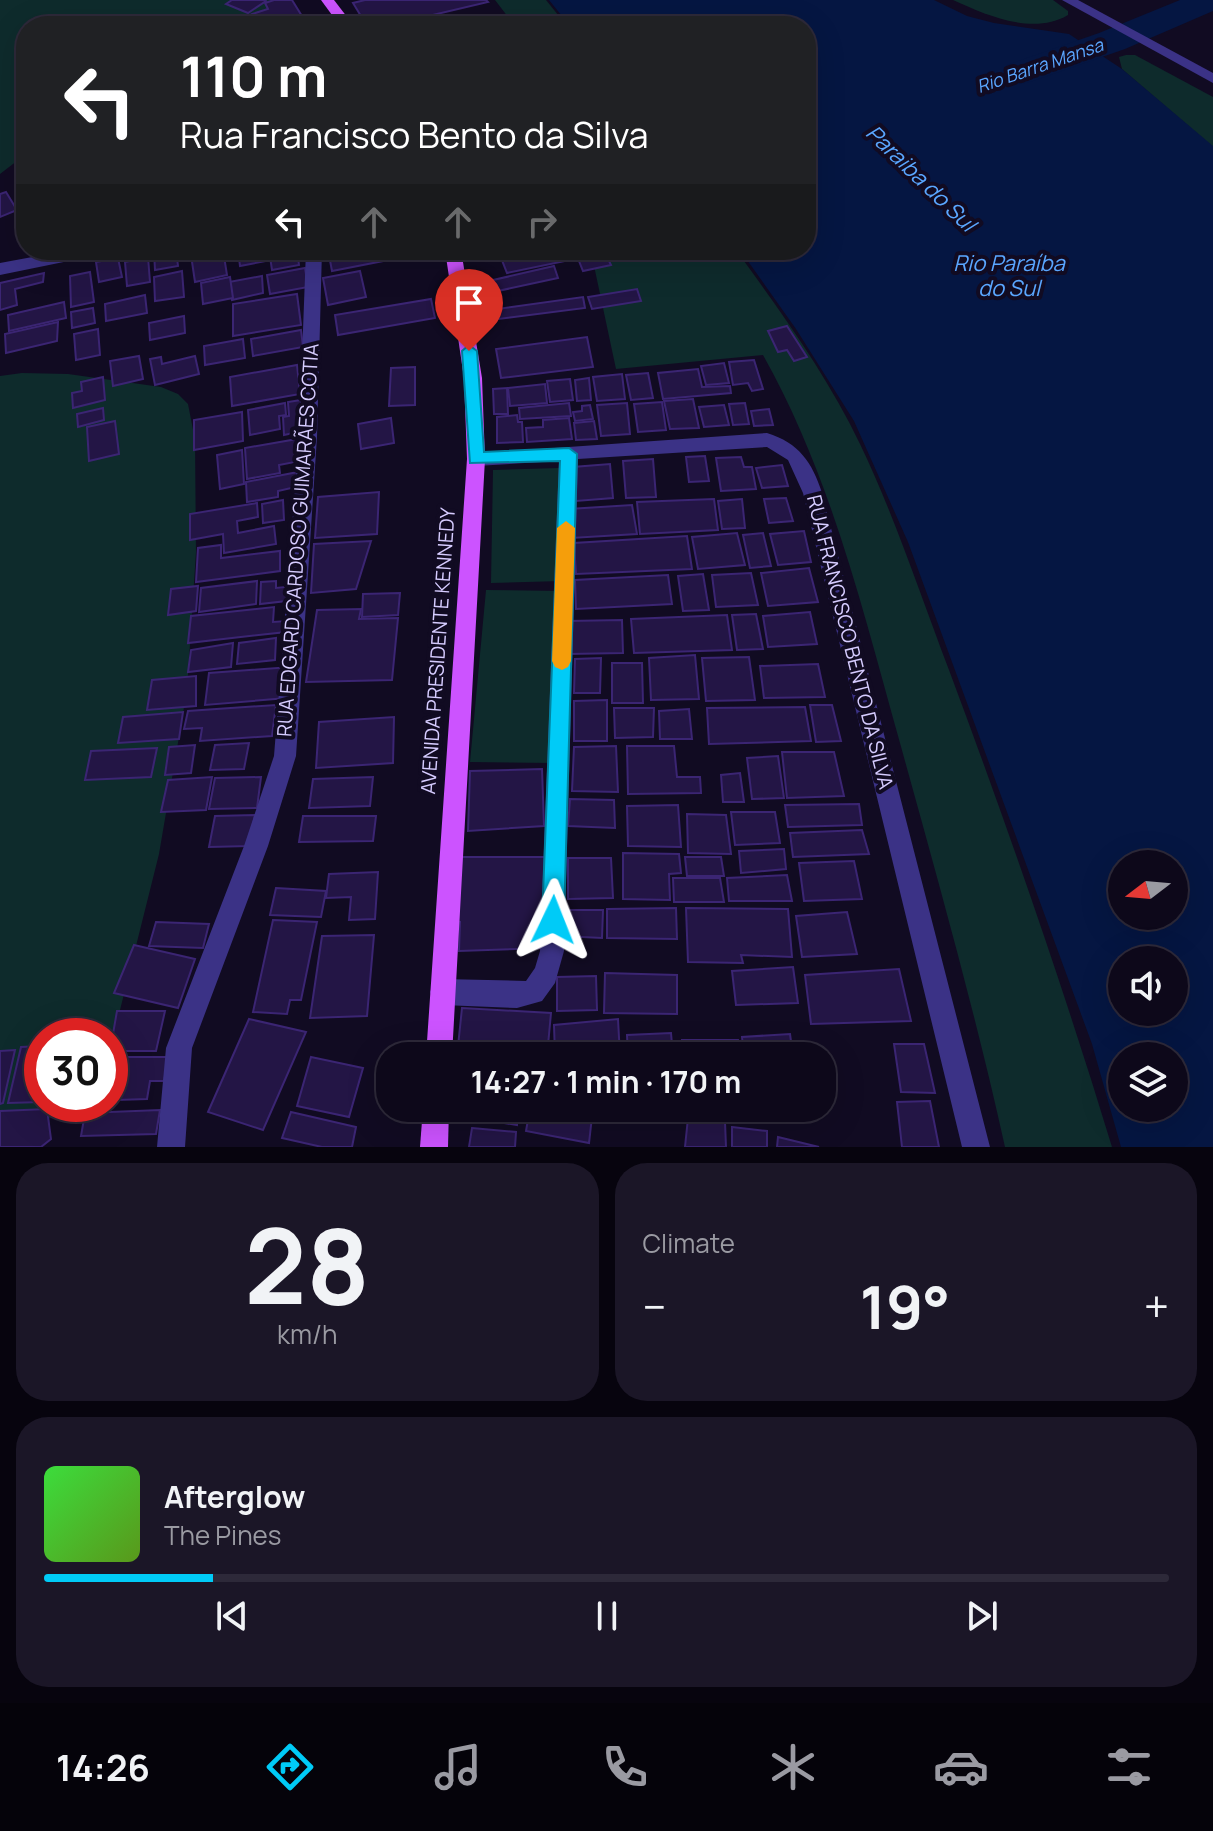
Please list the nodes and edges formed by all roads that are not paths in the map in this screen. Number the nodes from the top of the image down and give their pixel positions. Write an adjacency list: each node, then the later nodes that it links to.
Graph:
1 (327, 0): 3 (main road)
2 (1068, 0): 4 (street)
3 (339, 16)
4 (1213, 79)
5 (46, 260): 8 (street)
6 (314, 260): 14 (street, RUA EDGARD CARDOSO GUIMARÃES COTIA)
7 (455, 260): 10 (main road, AVENIDA PRESIDENTE KENNEDY)
8 (0, 269)
9 (569, 454): 10 (street, RUA FRANCISCO BENTO DA SILVA); 11 (street); 16 (street, RUA FRANCISCO BENTO DA SILVA)
10 (476, 459): 11 (main road, AVENIDA PRESIDENTE KENNEDY)
11 (443, 992): 12 (main road, AVENIDA PRESIDENTE KENNEDY)
12 (440, 1042)
13 (435, 1122): 15 (main road)
14 (171, 1147)
15 (434, 1147)
16 (976, 1147)

